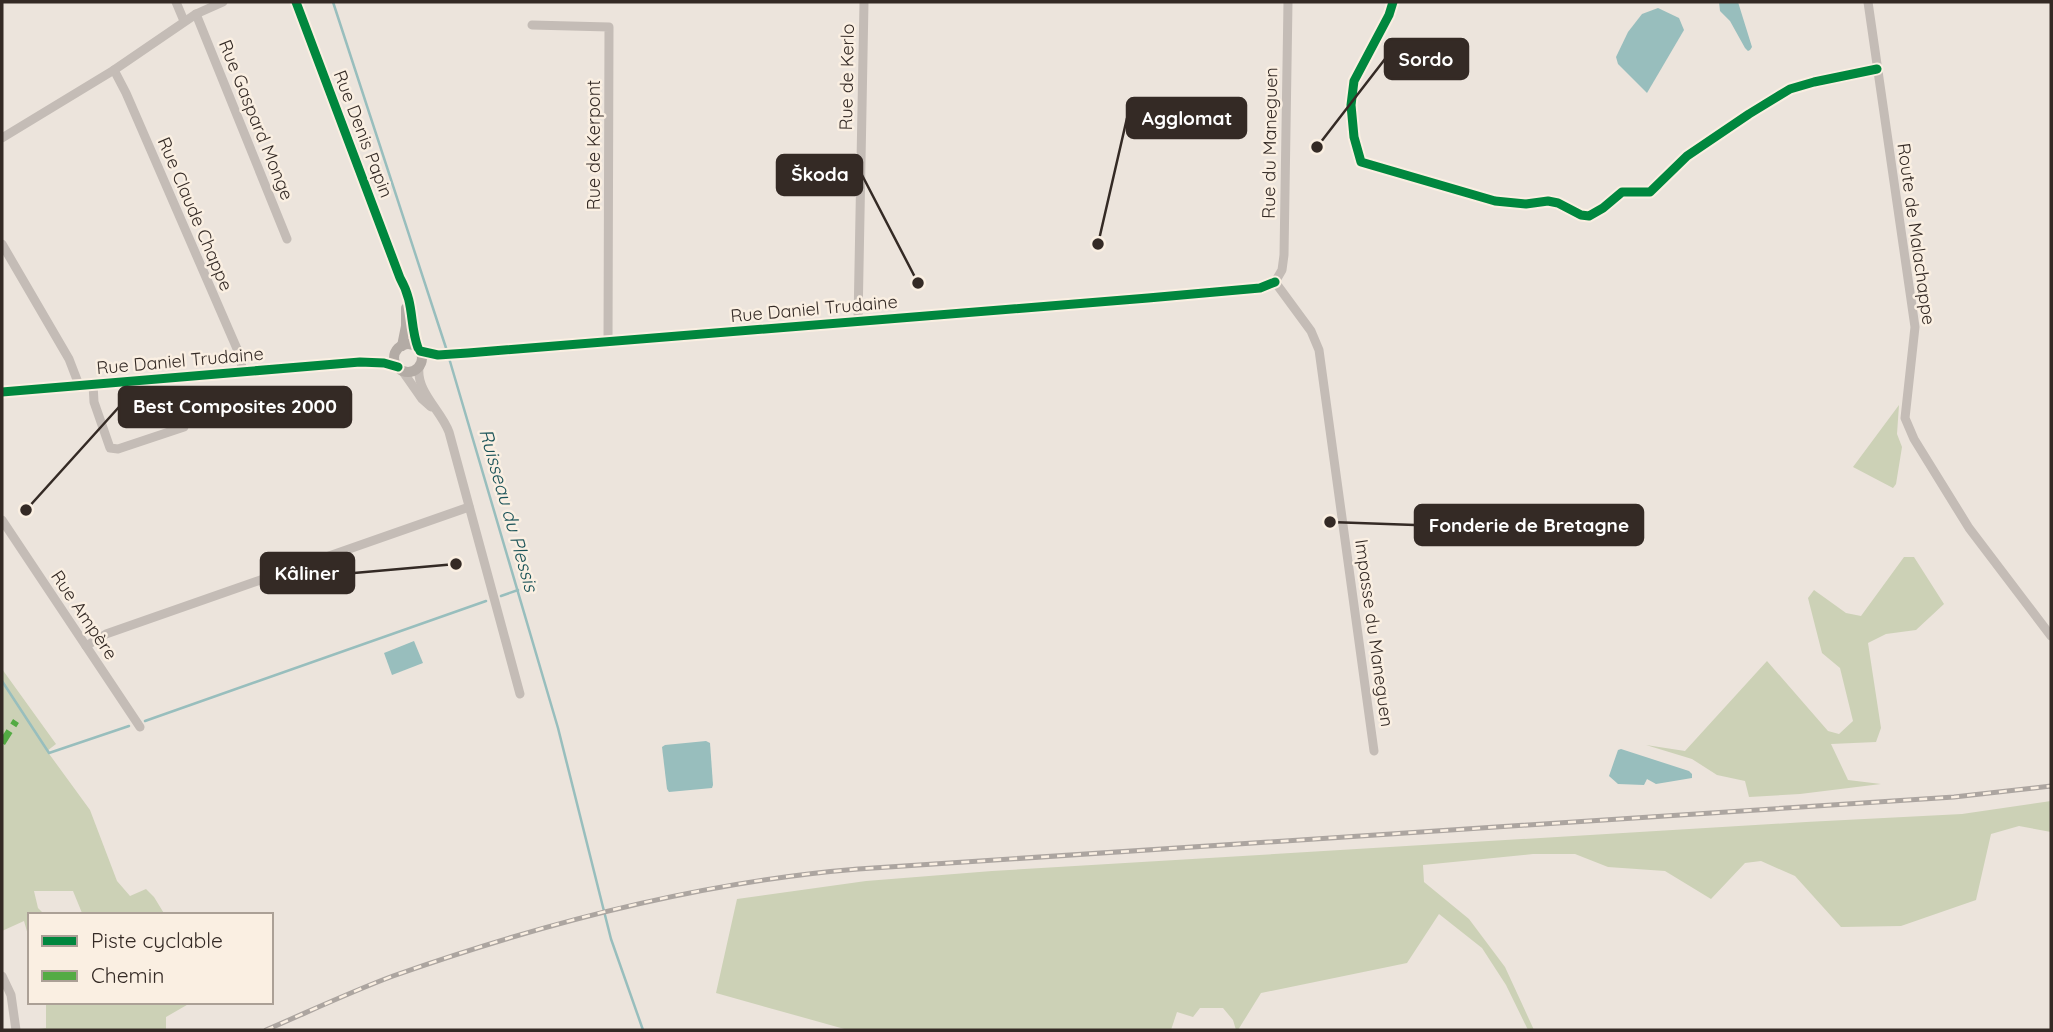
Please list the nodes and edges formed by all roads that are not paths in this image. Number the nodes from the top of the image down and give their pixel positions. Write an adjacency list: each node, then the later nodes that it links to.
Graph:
1 (176, 2): 9 (street)
2 (223, 2): 8 (street)
3 (296, 2): 16 (main road, Rue Denis Papin)
4 (864, 2): 18 (street, Rue de Kerlo)
5 (1288, 2): 17 (street, Rue du Maneguen)
6 (1393, 2): 11 (street)
7 (1868, 2): 11 (street, Route de Malachappe)
8 (195, 14): 9 (street); 14 (street, Rue Gaspard Monge)
9 (184, 21): 12 (street)
10 (532, 25): 19 (street, Rue de Kerpont)
11 (1877, 69): 34 (street, Route de Malachappe)
12 (114, 70): 13 (street); 26 (street, Rue Claude Chappe)
13 (2, 138)
14 (286, 239)
15 (2, 244): 28 (street)
16 (400, 278): 20 (main road, Rue Denis Papin); 21 (main road, Rue Denis Papin)
17 (1275, 282): 18 (street, Rue Daniel Trudaine); 38 (street, Impasse du Maneguen)
18 (858, 321): 19 (street, Rue Daniel Trudaine)
19 (608, 342): 22 (street, Rue Daniel Trudaine)
20 (400, 348): 21 (main road); 23 (main road, Rue Daniel Trudaine); 25 (main road)
21 (419, 350): 22 (street, Rue Daniel Trudaine); 24 (main road)
22 (438, 355): 24 (street, Rue Daniel Trudaine)
23 (360, 362): 25 (main road, Rue Daniel Trudaine); 26 (main road, Rue Daniel Trudaine)
24 (420, 365): 25 (main road); 30 (street)
25 (399, 368): 30 (street)
26 (242, 372): 27 (main road, Rue Daniel Trudaine)
27 (93, 384): 28 (main road, Rue Daniel Trudaine); 31 (street)
28 (79, 385): 29 (main road, Rue Daniel Trudaine)
29 (2, 392)
30 (440, 414): 32 (street)
31 (184, 426)
32 (469, 506): 35 (street); 36 (street)
33 (2, 520): 35 (street, Rue Ampère)
34 (2051, 636)
35 (86, 646): 37 (street, Rue Ampère)
36 (520, 694)
37 (140, 727)
38 (1374, 751)
39 (2, 975): 40 (street)
40 (16, 1030)

